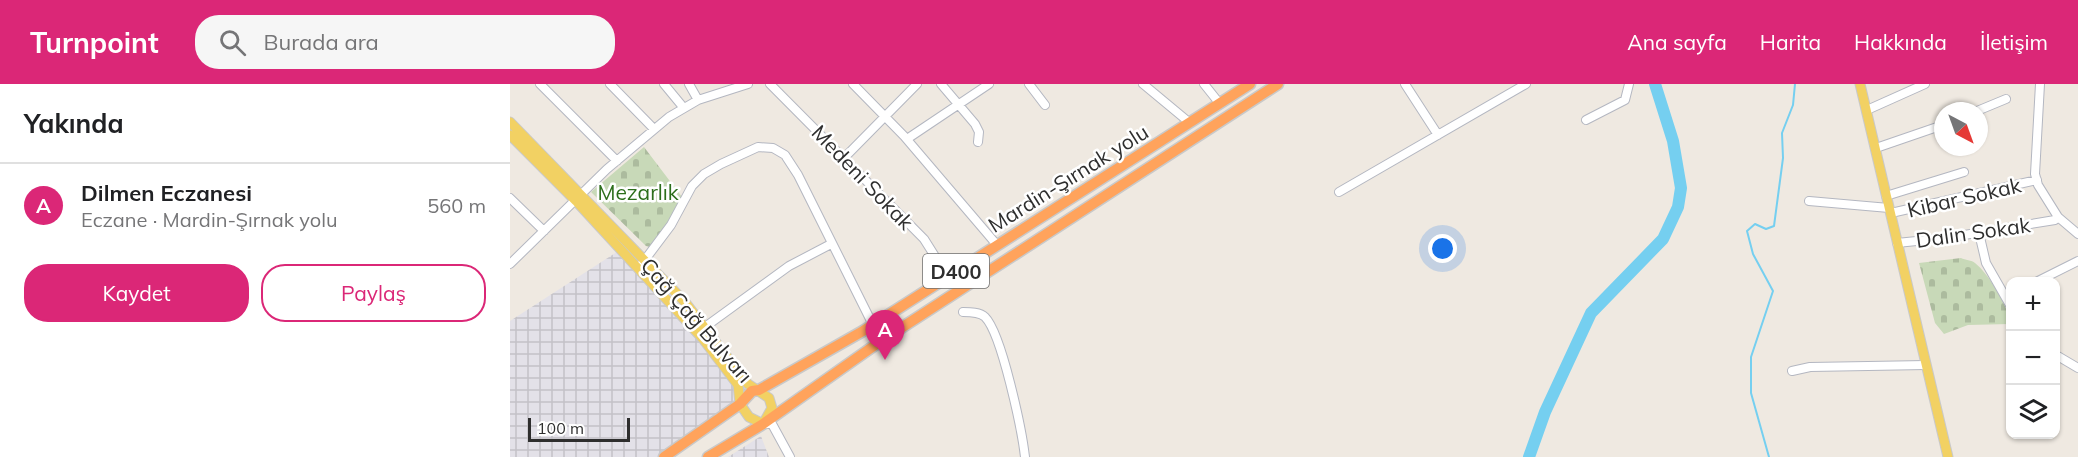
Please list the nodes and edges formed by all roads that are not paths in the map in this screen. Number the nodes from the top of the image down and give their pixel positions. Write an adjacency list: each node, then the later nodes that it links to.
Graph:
1 (540, 84): 42 (street)
2 (610, 84): 35 (street)
3 (664, 84): 28 (street)
4 (689, 84): 23 (street)
5 (748, 84): 23 (street)
6 (770, 84): 41 (street, Medeni Sokak)
7 (853, 84): 30 (street)
8 (917, 84): 30 (street)
9 (941, 84): 24 (street)
10 (989, 84): 24 (street)
11 (1029, 84): 26 (street)
12 (1143, 84): 33 (street)
13 (1204, 84): 25 (street)
14 (1250, 84): 25 (highway, Mardin-Şırnak yolu / D400)
15 (1278, 84): 74 (highway, Mardin-Şırnak yolu)
16 (1405, 84): 37 (street)
17 (1526, 84): 37 (street)
18 (1629, 84): 31 (street)
19 (1860, 84): 29 (main road)
20 (1925, 84): 29 (street)
21 (2040, 84): 44 (street)
22 (2006, 99): 27 (street)
23 (698, 100): 28 (street)
24 (960, 104): 38 (street); 39 (street)
25 (1220, 104): 33 (highway, Mardin-Şırnak yolu / D400)
26 (1045, 105)
27 (1988, 106)
28 (683, 107): 35 (street)
29 (1867, 110): 40 (main road)
30 (885, 116): 38 (street); 41 (street)
31 (1586, 120)
32 (510, 122): 48 (main road, Çağ Çağ Bulvarı)
33 (1190, 123): 57 (highway, Mardin-Şırnak yolu / D400)
34 (1934, 128): 40 (street)
35 (654, 129): 42 (street)
36 (510, 135): 48 (main road, Çağ Çağ Bulvarı)
37 (1438, 135): 45 (street)
38 (907, 140): 57 (street)
39 (978, 142)
40 (1876, 148): 46 (main road)
41 (845, 157): 62 (street, Medeni Sokak)
42 (617, 160): 48 (street)
43 (1964, 172): 46 (street)
44 (2037, 180): 50 (street, Kibar Sokak); 51 (street)
45 (1339, 192)
46 (1886, 196): 50 (main road)
47 (510, 198): 52 (street)
48 (579, 198): 52 (street); 58 (main road, Çağ Çağ Bulvarı); 61 (main road, Çağ Çağ Bulvarı)
49 (1809, 201): 50 (street, Kibar Sokak)
50 (1890, 211): 55 (main road)
51 (2058, 217): 53 (street, Dalin Sokak); 54 (street)
52 (544, 231): 60 (street)
53 (1979, 233): 55 (street, Dalin Sokak); 64 (street)
54 (2078, 234)
55 (1897, 243): 69 (main road)
56 (831, 244): 58 (street); 66 (street); 67 (street)
57 (998, 245): 62 (highway, Mardin-Şırnak yolu / D400)
58 (645, 259): 61 (street); 67 (main road, Çağ Çağ Bulvarı)
59 (2078, 261): 63 (street)
60 (510, 264)
61 (639, 269): 73 (main road, Çağ Çağ Bulvarı)
62 (948, 277): 66 (highway, Mardin-Şırnak yolu / D400)
63 (2046, 277)
64 (2006, 295)
65 (963, 312): 78 (street)
66 (873, 325): 72 (highway, Mardin-Şırnak yolu / D400)
67 (705, 327): 72 (main road, Çağ Çağ Bulvarı)
68 (2060, 358): 70 (street)
69 (1926, 365): 71 (street); 79 (main road)
70 (2078, 368)
71 (1792, 371)
72 (759, 390): 73 (highway, Mardin-Şırnak yolu / D400); 74 (main road, Çağ Çağ Bulvarı)
73 (740, 404): 74 (main road, Çağ Çağ Bulvarı); 75 (highway, Mardin-Şırnak yolu / D400)
74 (763, 424): 76 (highway, Mardin-Şırnak yolu); 77 (street)
75 (664, 457)
76 (708, 457)
77 (790, 457)
78 (1025, 457)
79 (1948, 457)

